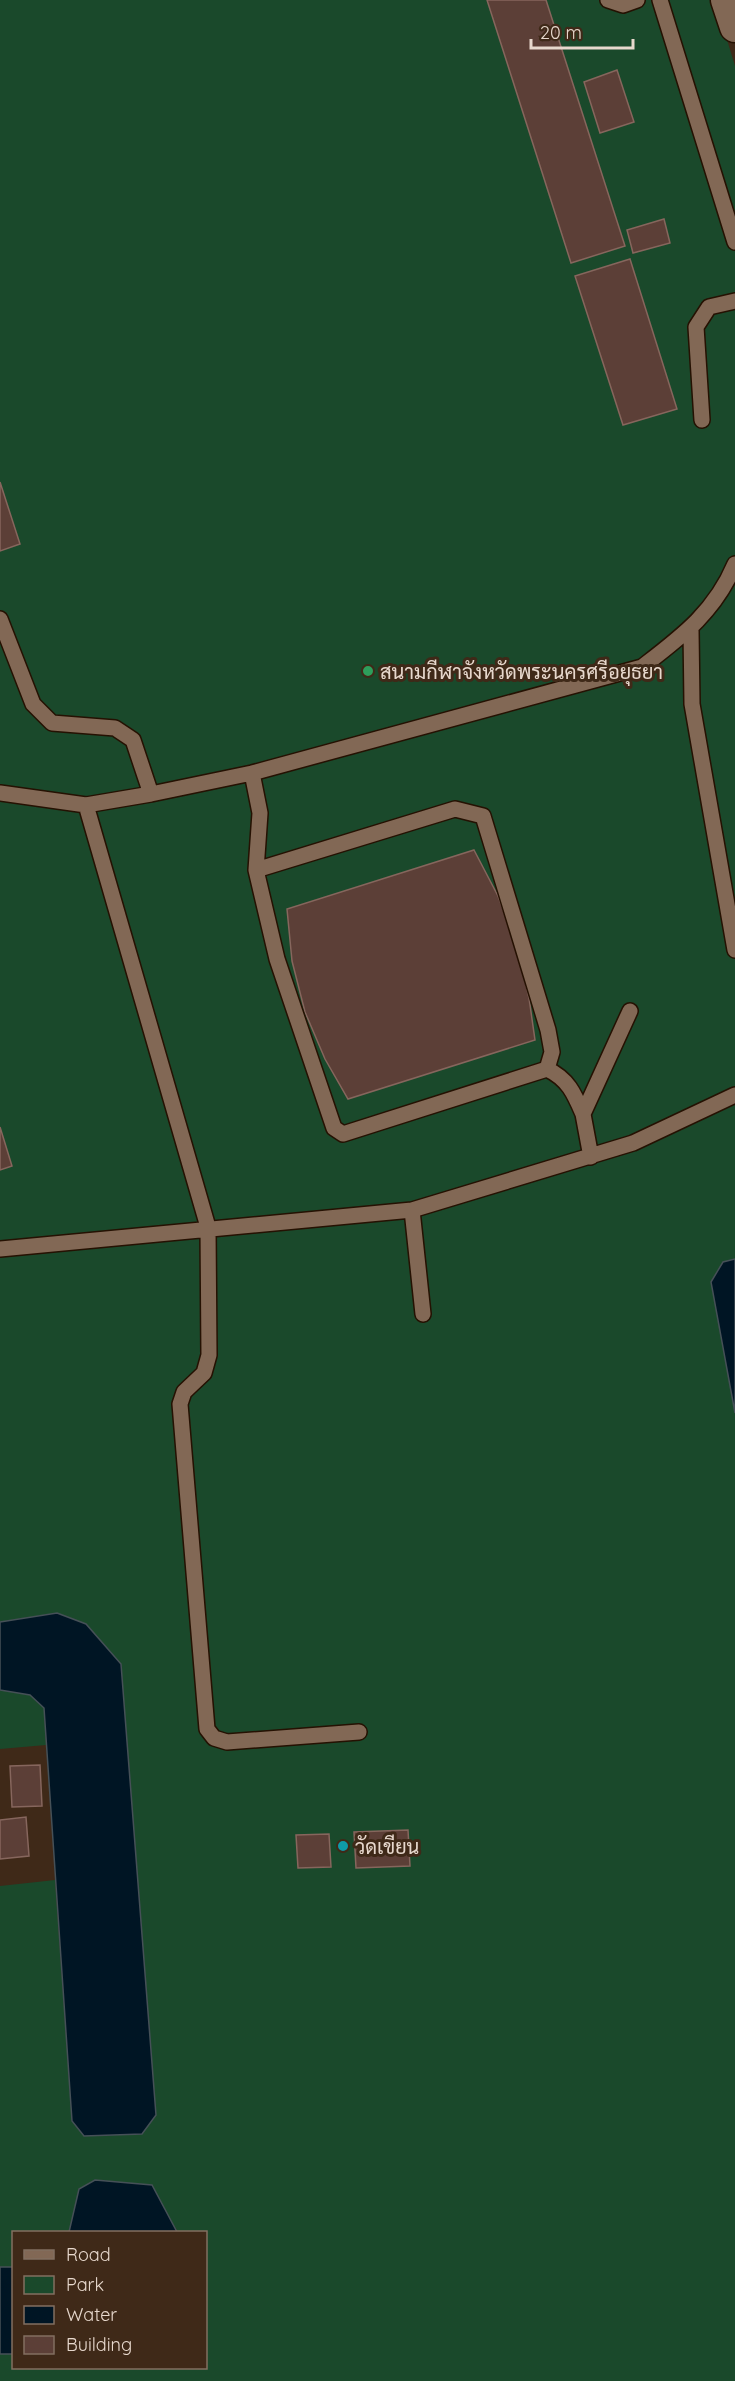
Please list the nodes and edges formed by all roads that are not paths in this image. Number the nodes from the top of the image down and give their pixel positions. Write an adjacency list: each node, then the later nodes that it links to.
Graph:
1 (608, 0): 2 (lane)
2 (637, 0)
3 (660, 0): 6 (lane)
4 (726, 0): 5 (street)
5 (735, 27)
6 (735, 242)
7 (735, 301): 8 (lane)
8 (702, 420)
9 (735, 564): 11 (lane)
10 (0, 619): 14 (lane)
11 (691, 630): 12 (lane); 17 (lane)
12 (252, 773): 14 (lane); 16 (lane)
13 (0, 793): 15 (lane)
14 (151, 794): 15 (lane)
15 (86, 805): 25 (lane)
16 (256, 870): 20 (lane); 20 (lane)
17 (734, 933): 18 (lane)
18 (735, 950)
19 (630, 1011): 22 (lane)
20 (547, 1069): 22 (lane)
21 (735, 1095): 23 (lane)
22 (583, 1114): 23 (lane)
23 (591, 1157): 24 (lane)
24 (412, 1210): 25 (lane); 27 (lane)
25 (208, 1227): 26 (lane); 28 (lane)
26 (0, 1248)
27 (423, 1314)
28 (358, 1732)

